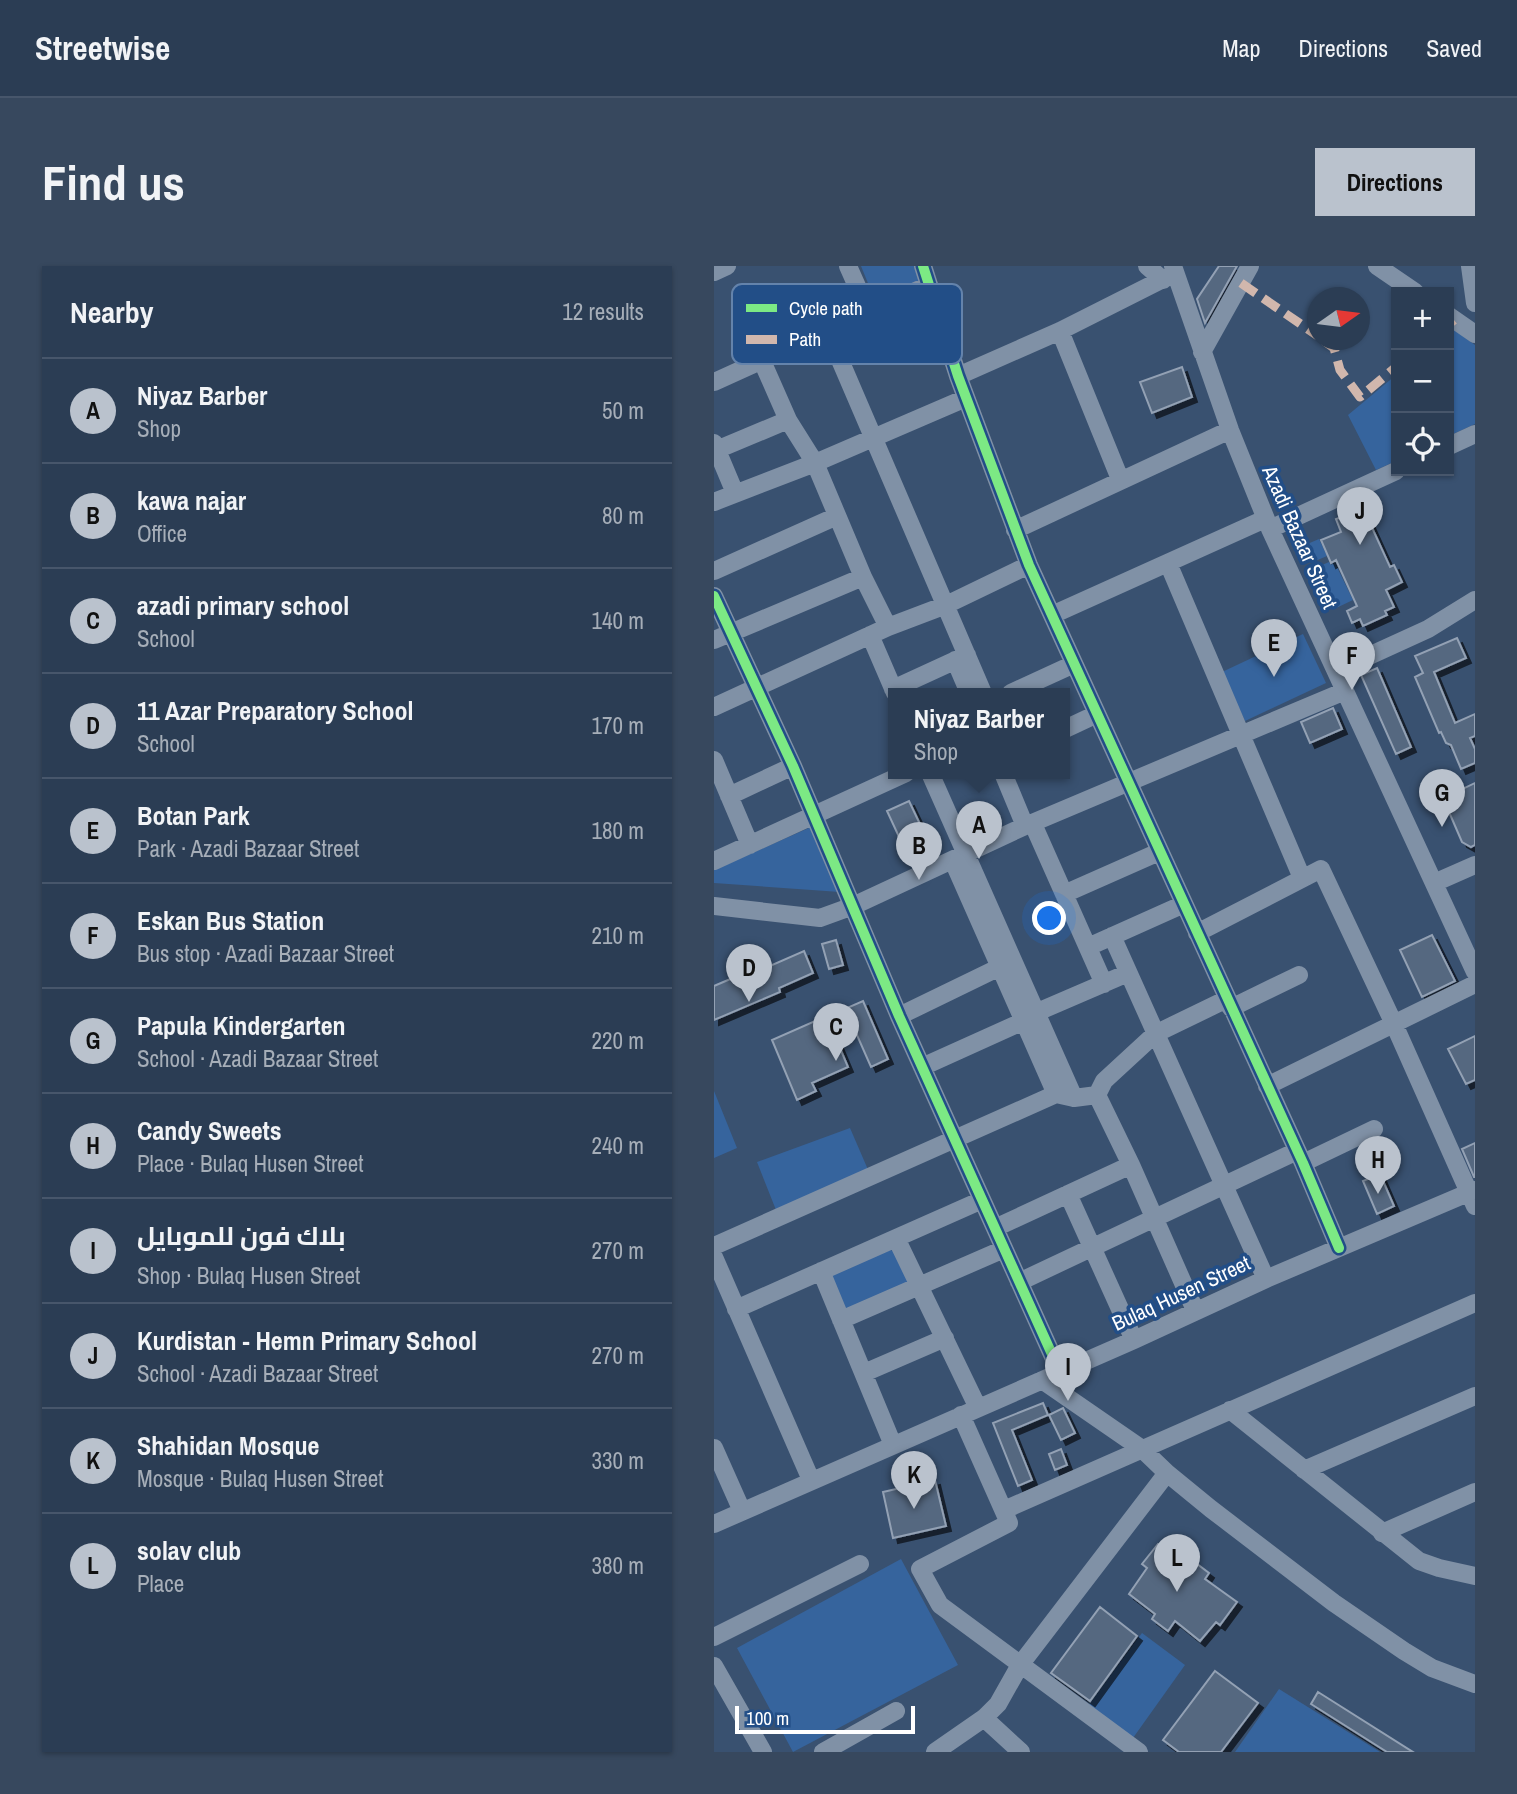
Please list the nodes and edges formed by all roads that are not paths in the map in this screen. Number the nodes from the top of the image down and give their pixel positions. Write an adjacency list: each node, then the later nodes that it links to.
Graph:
1 (727, 266): 7 (street)
2 (848, 266): 10 (street)
3 (923, 266): 11 (street)
4 (1147, 266): 8 (street)
5 (1250, 266): 17 (street)
6 (1377, 266): 12 (street)
7 (714, 272)
8 (1170, 273): 16 (street); 17 (street, Azadi Bazaar Street)
9 (1473, 276): 13 (street)
10 (856, 284)
11 (929, 284)
12 (1408, 287)
13 (1475, 303)
14 (1454, 318): 15 (street)
15 (1473, 327)
16 (1060, 331): 22 (street); 33 (street)
17 (1202, 352): 26 (street, Azadi Bazaar Street)
18 (755, 364): 23 (street)
19 (763, 364): 25 (street)
20 (841, 364): 28 (street)
21 (954, 364): 22 (street)
22 (958, 376): 24 (street)
23 (714, 382)
24 (966, 398): 28 (street); 38 (street)
25 (788, 420): 30 (street); 31 (street)
26 (1230, 430): 33 (street); 37 (street, Azadi Bazaar Street)
27 (1475, 434): 29 (street)
28 (873, 439): 31 (street); 45 (street)
29 (1454, 444)
30 (715, 448): 34 (street)
31 (814, 463): 34 (street); 36 (street)
32 (1391, 473): 37 (street)
33 (1120, 479): 38 (street)
34 (735, 493): 35 (street)
35 (714, 502)
36 (836, 516): 41 (street); 42 (street)
37 (1268, 524): 39 (street); 53 (street, Azadi Bazaar Street)
38 (1015, 530): 40 (street)
39 (1168, 563): 46 (street); 64 (street)
40 (1029, 565): 45 (street); 46 (street)
41 (714, 571)
42 (863, 577): 47 (street); 48 (street)
43 (714, 596): 48 (street)
44 (1475, 600): 53 (street)
45 (946, 606): 47 (street); 51 (street)
46 (1052, 615): 52 (street)
47 (888, 627): 49 (street)
48 (731, 633): 50 (street); 59 (street)
49 (870, 635): 54 (street); 59 (street)
50 (714, 640)
51 (961, 657): 55 (street); 56 (street); 57 (street)
52 (1074, 664): 58 (street); 62 (street)
53 (1336, 671): 60 (street, Azadi Bazaar Street)
54 (893, 688)
55 (900, 688)
56 (968, 688)
57 (981, 688)
58 (1022, 688)
59 (758, 689): 61 (street); 66 (street)
60 (1345, 691): 64 (street); 80 (street, Azadi Bazaar Street)
61 (714, 707)
62 (1097, 714): 63 (street); 70 (street)
63 (1070, 727)
64 (1241, 735): 70 (street); 79 (street)
65 (714, 760): 71 (street)
66 (793, 766): 71 (street); 72 (street)
67 (893, 779): 72 (street)
68 (932, 779): 76 (street)
69 (1006, 779): 73 (street)
70 (1128, 784): 73 (street); 75 (street)
71 (729, 796): 74 (street)
72 (814, 814): 74 (street); 84 (street)
73 (1029, 825): 76 (street); 81 (street)
74 (750, 845): 77 (street)
75 (1159, 852): 81 (street); 82 (street)
76 (959, 858): 84 (street); 88 (street); 96 (street)
77 (714, 861)
78 (1475, 865): 80 (street)
79 (1302, 878): 85 (street); 97 (street)
80 (1434, 883): 89 (street, Azadi Bazaar Street)
81 (1064, 894): 87 (street)
82 (1184, 904): 85 (street); 86 (street)
83 (714, 906): 84 (street)
84 (853, 906): 95 (street)
85 (1197, 933): 94 (street)
86 (1112, 936): 87 (street); 90 (street)
87 (1088, 947): 92 (street)
88 (1000, 967): 95 (street); 96 (street)
89 (1475, 972)
90 (1128, 974): 92 (street); 98 (street)
91 (1299, 975): 94 (street)
92 (1104, 984): 96 (street)
93 (1475, 984): 97 (street)
94 (1229, 1004): 98 (street); 100 (street)
95 (899, 1016): 99 (street)
96 (1029, 1017): 99 (street); 102 (street)
97 (1394, 1024): 100 (street); 109 (street)
98 (1155, 1034): 101 (street); 107 (street)
99 (922, 1067): 104 (street)
100 (1267, 1086): 105 (street)
101 (1097, 1095): 102 (street); 106 (street)
102 (1065, 1096): 104 (street)
103 (1374, 1129): 105 (street)
104 (955, 1140): 110 (street); 114 (street)
105 (1300, 1157): 107 (street); 116 (street)
106 (1131, 1165): 108 (street); 111 (street)
107 (1224, 1187): 111 (street); 120 (street)
108 (1068, 1194): 112 (street); 115 (street)
109 (1473, 1196): 116 (street, Bulaq Husen Street)
110 (982, 1200): 112 (street); 113 (street)
111 (1155, 1219): 115 (street); 125 (street)
112 (995, 1228): 117 (street)
113 (896, 1238): 119 (street); 122 (street)
114 (714, 1246)
115 (1092, 1248): 121 (street); 128 (street)
116 (1339, 1248): 120 (street, Bulaq Husen Street)
117 (1004, 1249): 121 (street); 122 (street)
118 (714, 1257): 124 (street)
119 (821, 1271): 124 (street); 126 (street)
120 (1266, 1279): 125 (street, Bulaq Husen Street)
121 (1019, 1282): 129 (street)
122 (920, 1286): 126 (street); 127 (street)
123 (1475, 1303): 133 (street)
124 (736, 1309): 140 (street)
125 (1195, 1310): 128 (street, Bulaq Husen Street)
126 (841, 1320): 130 (street)
127 (945, 1339): 130 (street); 134 (street)
128 (1134, 1340): 129 (street, Bulaq Husen Street)
129 (1060, 1372): 131 (street, Bulaq Husen Street)
130 (864, 1373): 135 (street)
131 (1042, 1380): 134 (street, Bulaq Husen Street); 137 (street)
132 (1475, 1396): 138 (street)
133 (1230, 1410): 137 (street); 138 (street)
134 (970, 1412): 135 (street, Bulaq Husen Street); 142 (street)
135 (893, 1445): 140 (street, Bulaq Husen Street)
136 (714, 1448): 143 (street)
137 (1142, 1449): 139 (street); 142 (street)
138 (1304, 1470): 145 (street)
139 (1167, 1473): 149 (street); 151 (street)
140 (811, 1480): 143 (street, Bulaq Husen Street)
141 (1475, 1492): 145 (street)
142 (1004, 1510): 149 (street)
143 (742, 1511): 144 (street, Bulaq Husen Street)
144 (714, 1524)
145 (1382, 1533): 147 (street)
146 (860, 1564): 148 (street)
147 (1475, 1576)
148 (714, 1637)
149 (1020, 1665): 153 (street); 158 (street)
150 (716, 1677): 155 (street)
151 (1475, 1684)
152 (896, 1711): 156 (street)
153 (984, 1718): 154 (street); 157 (street)
154 (941, 1751)
155 (762, 1752)
156 (823, 1752)
157 (1021, 1752)
158 (1139, 1752)

